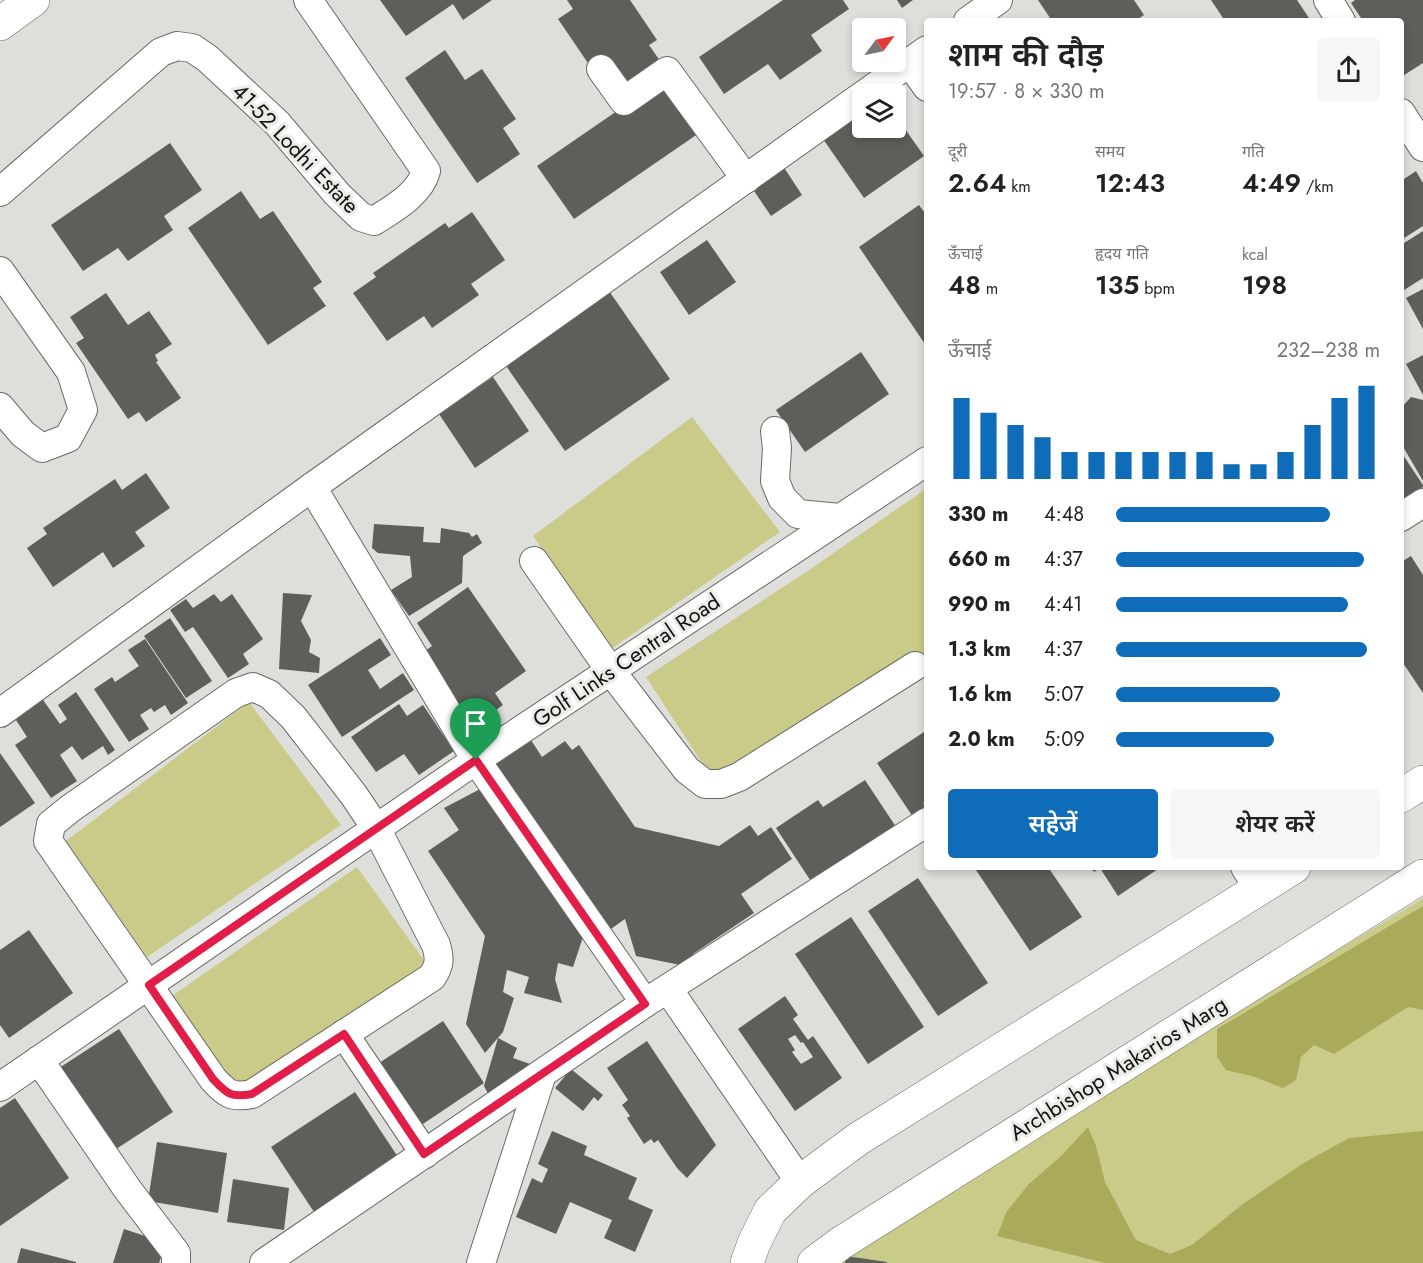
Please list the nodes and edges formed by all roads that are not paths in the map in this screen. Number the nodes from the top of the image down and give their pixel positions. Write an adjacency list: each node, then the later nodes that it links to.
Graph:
1 (33, 0): 7 (street)
2 (308, 0): 14 (street, 41-52 Lodhi Estate)
3 (998, 0): 5 (street)
4 (1328, 0): 6 (street)
5 (972, 18)
6 (1339, 18)
7 (0, 24)
8 (918, 57): 10 (street); 11 (street)
9 (601, 69): 13 (street)
10 (924, 77)
11 (880, 84)
12 (852, 104): 13 (street)
13 (746, 179): 19 (street)
14 (0, 192)
15 (0, 271): 16 (street)
16 (0, 407)
17 (776, 431): 22 (street)
18 (924, 463): 22 (street, Golf Links Central Road)
19 (312, 487): 26 (street); 27 (street)
20 (1423, 503): 21 (street)
21 (1404, 515)
22 (840, 518): 25 (street, Golf Links Central Road)
23 (534, 561): 25 (street)
24 (915, 666): 25 (street)
25 (610, 670): 27 (street, Golf Links Central Road)
26 (0, 713)
27 (476, 760): 31 (street, Golf Links Central Road); 36 (street)
28 (1423, 782): 29 (street)
29 (1404, 794)
30 (924, 824): 36 (street)
31 (376, 828): 35 (street, Golf Links Central Road); 35 (street); 37 (street)
32 (1283, 870): 34 (street)
33 (1423, 876): 47 (street, Archbishop Makarios Marg)
34 (1252, 878): 42 (street)
35 (149, 985): 37 (street); 38 (street, Golf Links Central Road)
36 (657, 996): 39 (street); 42 (street)
37 (344, 1034): 41 (street)
38 (39, 1060): 40 (street, Golf Links Central Road); 43 (street)
39 (542, 1074): 41 (street); 45 (street)
40 (0, 1087)
41 (424, 1154): 44 (street)
42 (800, 1182): 46 (street)
43 (176, 1263)
44 (264, 1263)
45 (481, 1263)
46 (747, 1263)
47 (814, 1263)

